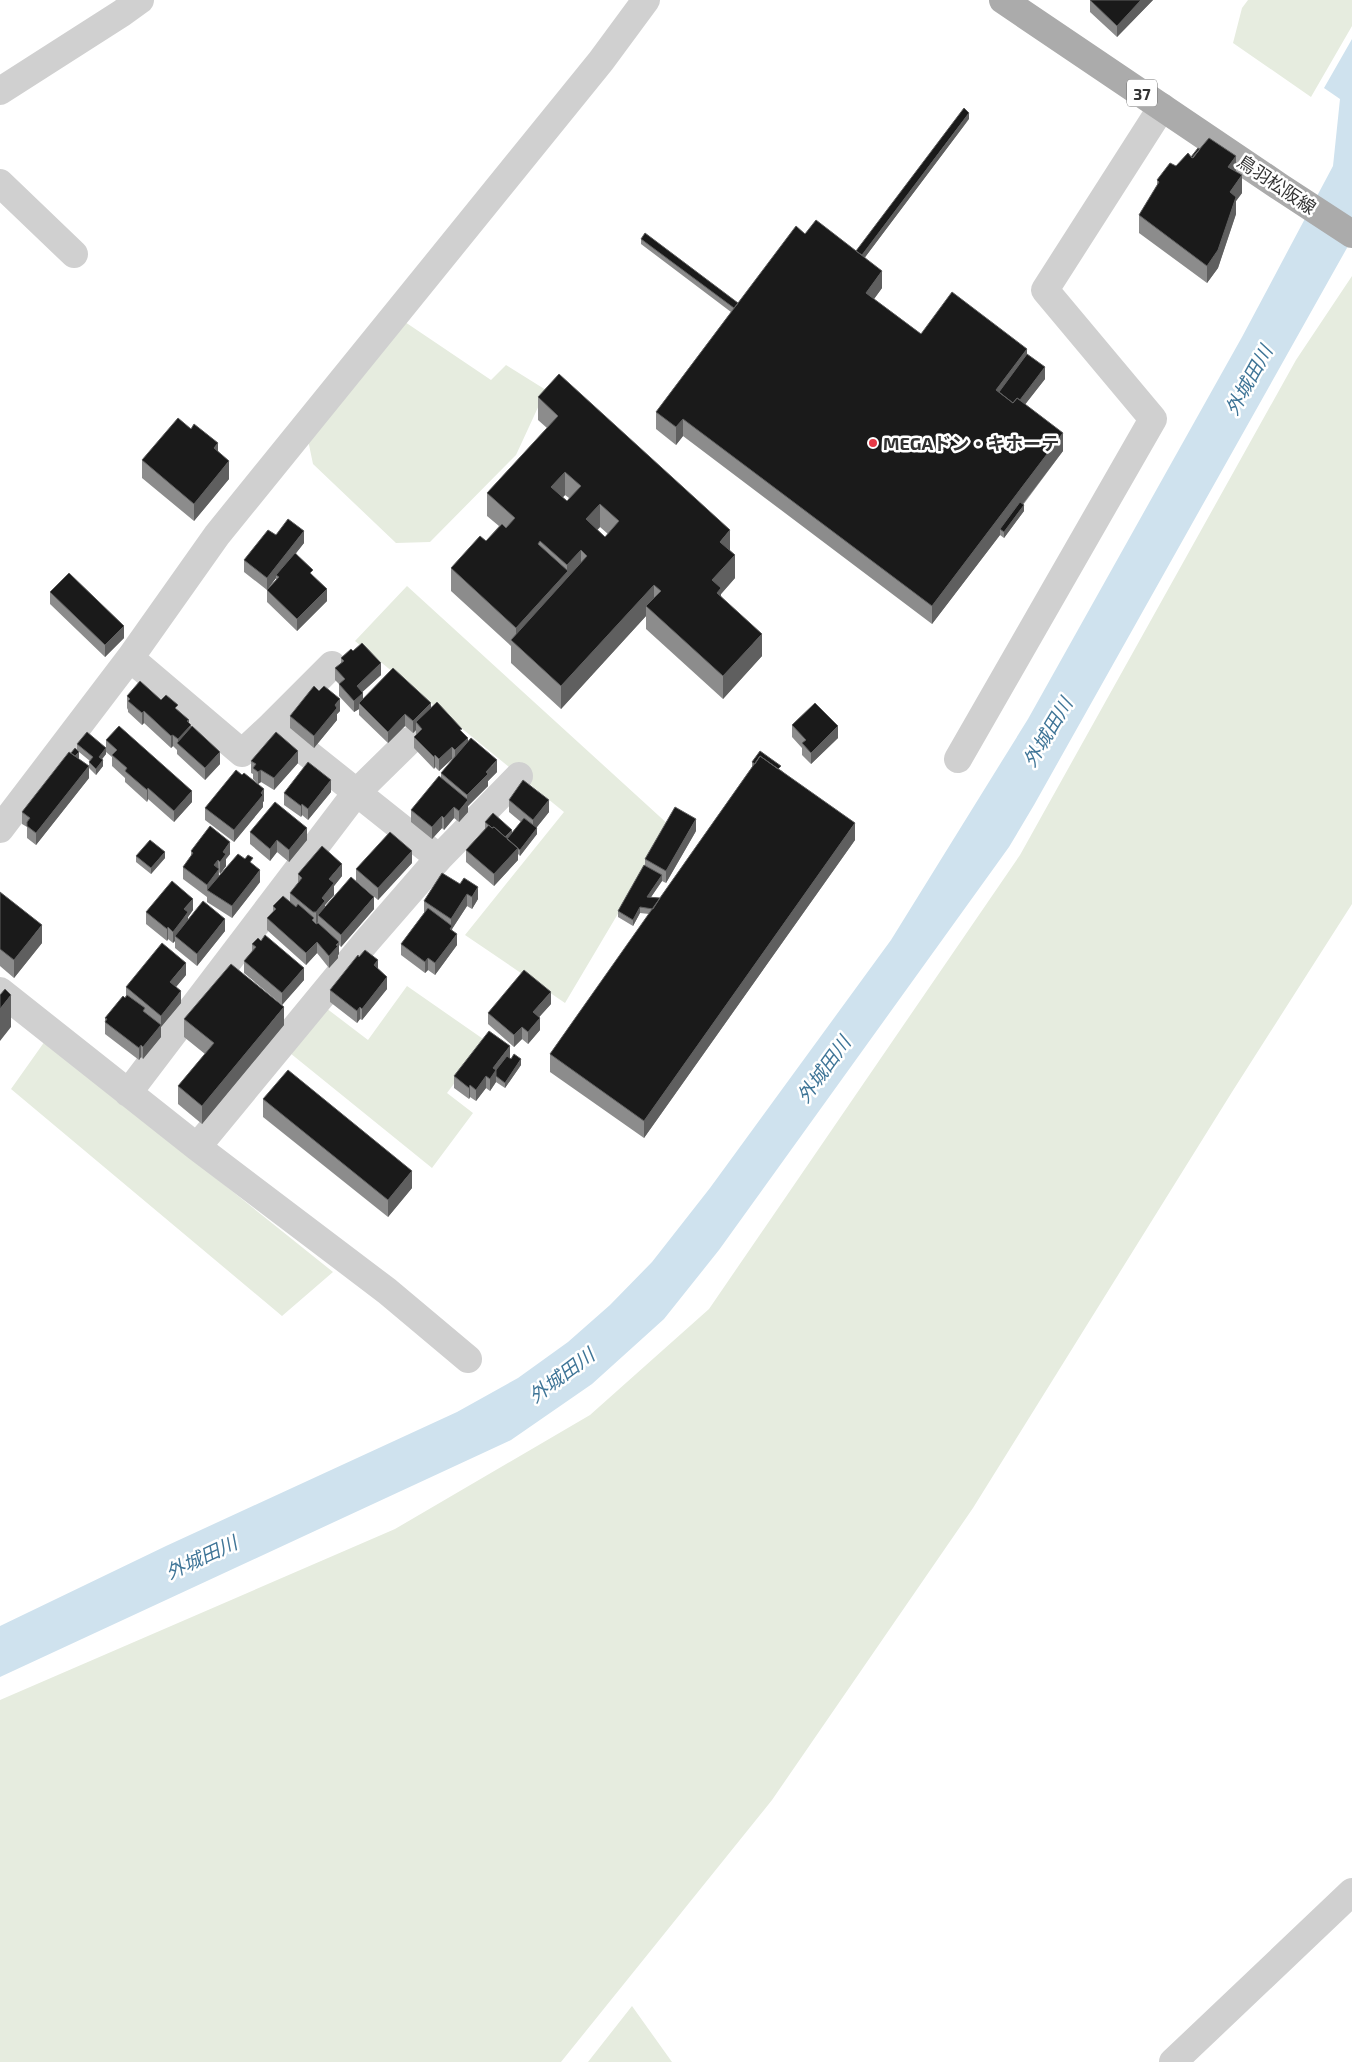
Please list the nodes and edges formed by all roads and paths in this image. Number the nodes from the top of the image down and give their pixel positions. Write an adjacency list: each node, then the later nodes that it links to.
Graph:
1 (140, 0): 4 (street)
2 (646, 0): 9 (street)
3 (1003, 0): 5 (main road, 鳥羽松阪線 / 37)
4 (0, 91)
5 (1162, 107): 7 (main road, 鳥羽松阪線 / 37); 13 (street)
6 (0, 183): 8 (street)
7 (1352, 234)
8 (74, 254)
9 (130, 658): 11 (street); 16 (street)
10 (332, 665): 11 (street)
11 (272, 725): 15 (street)
12 (409, 741): 15 (street)
13 (958, 759)
14 (519, 776): 17 (street)
15 (356, 793): 17 (street); 19 (street)
16 (0, 829)
17 (439, 858): 20 (street)
18 (0, 991): 19 (street)
19 (128, 1093): 20 (street)
20 (197, 1148): 21 (street)
21 (468, 1359)
22 (1352, 1892): 23 (street)
23 (1173, 2062)

